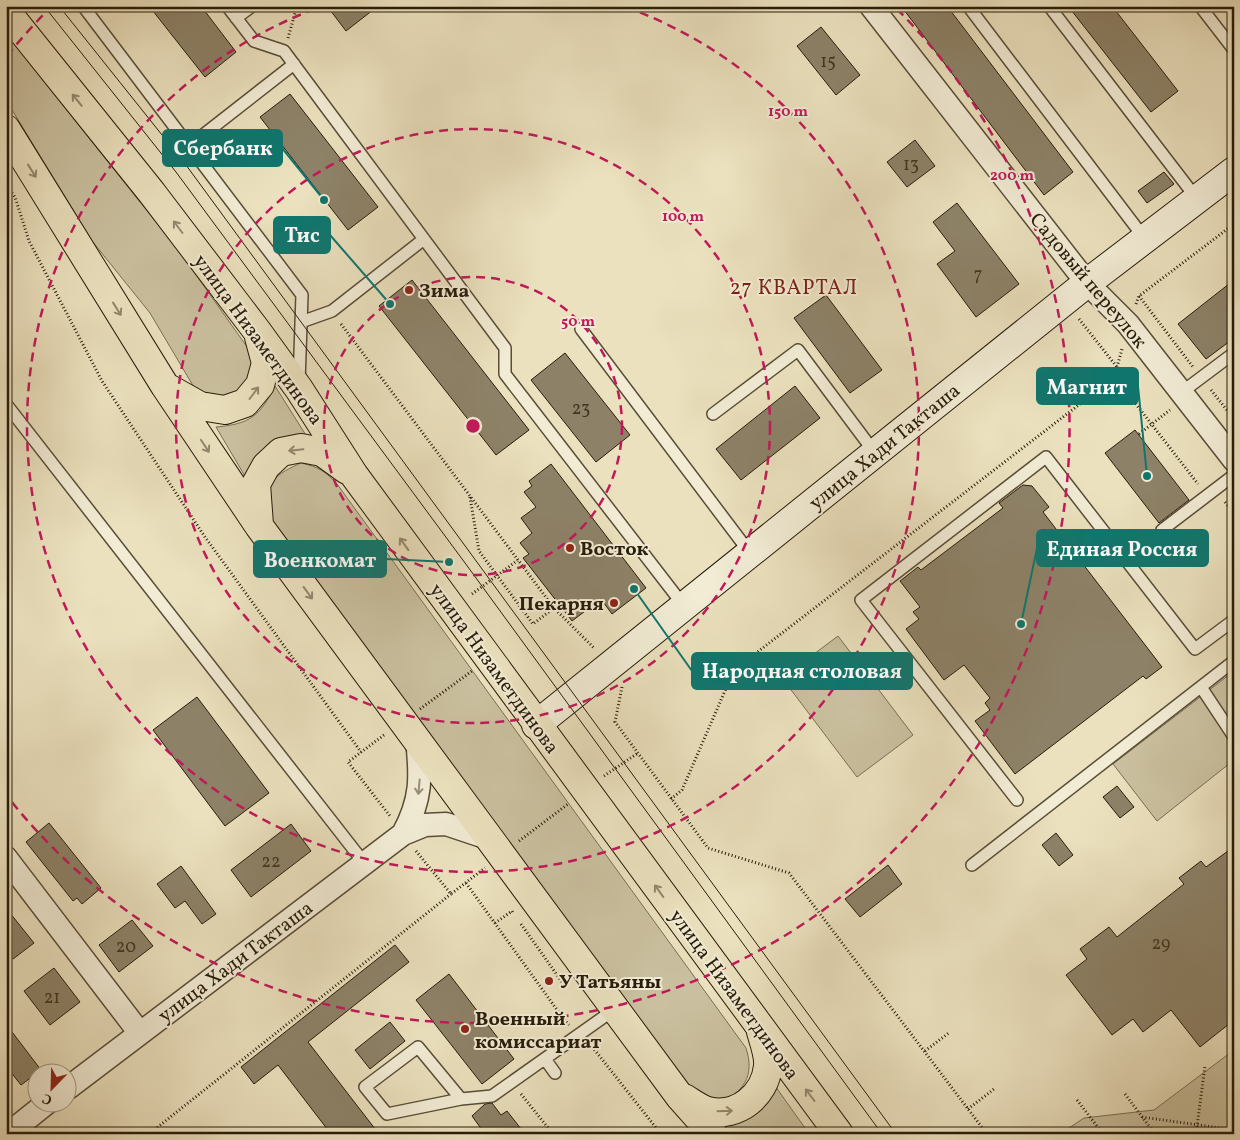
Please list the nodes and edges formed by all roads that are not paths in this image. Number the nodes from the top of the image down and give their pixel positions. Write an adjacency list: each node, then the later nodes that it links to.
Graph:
1 (83, 6): 13 (lane)
2 (227, 6): 9 (lane)
3 (252, 6): 9 (lane)
4 (871, 6): 18 (street, Садовый переулок)
5 (968, 6): 16 (lane)
6 (1049, 6): 15 (lane)
7 (1200, 6): 10 (lane)
8 (6, 11): 21 (main road, улица Низаметдинова, one-way to 8)
9 (236, 18): 11 (lane)
10 (1234, 50)
11 (294, 64): 13 (lane); 17 (lane)
12 (6, 129): 23 (main road, one-way to 23)
13 (189, 146): 19 (lane)
14 (1234, 171): 15 (main road, улица Хади Такташа)
15 (1198, 198): 16 (main road, улица Хади Такташа)
16 (1145, 239): 18 (main road, улица Хади Такташа)
17 (424, 240): 19 (lane); 35 (lane)
18 (1087, 283): 25 (street, Садовый переулок); 28 (main road, улица Хади Такташа)
19 (301, 322): 24 (lane)
20 (581, 329): 34 (lane)
21 (257, 331): 23 (main road, one-way to 21); 24 (main road, улица Низаметдинова)
22 (1234, 353): 25 (lane)
23 (164, 386): 32 (main road, one-way to 32)
24 (299, 389): 30 (main road, улица Низаметдинова)
25 (1184, 395): 29 (street, Садовый переулок)
26 (6, 404): 46 (lane)
27 (713, 414): 28 (lane)
28 (875, 453): 34 (main road, улица Хади Такташа)
29 (1234, 460)
30 (354, 475): 32 (main road, one-way to 32); 39 (main road, улица Низаметдинова, one-way to 30)
31 (1234, 475): 33 (lane)
32 (259, 526): 40 (main road, one-way to 40)
33 (1162, 530)
34 (750, 553): 35 (main road, улица Хади Такташа)
35 (684, 606): 39 (main road, улица Хади Такташа)
36 (1234, 620): 42 (lane)
37 (1234, 661): 38 (lane)
38 (1201, 687): 41 (lane); 47 (lane)
39 (536, 725): 49 (main road, улица Низаметдинова, one-way to 39)
40 (415, 726): 43 (street, one-way to 43); 44 (main road)
41 (1234, 737)
42 (1017, 800)
43 (403, 833): 44 (street); 46 (street, улица Хади Такташа)
44 (491, 851): 48 (main road)
45 (6, 858): 50 (street)
46 (365, 864): 50 (street, улица Хади Такташа)
47 (972, 865)
48 (615, 1009): 51 (lane); 54 (main road)
49 (760, 1028): 54 (main road, one-way to 49); 59 (main road, улица Низаметдинова, one-way to 49)
50 (139, 1032): 53 (street, улица Хади Такташа)
51 (544, 1059): 52 (lane); 55 (lane)
52 (555, 1073)
53 (78, 1080)
54 (680, 1097): 57 (main road)
55 (461, 1099): 55 (lane)
56 (36, 1112): 58 (street)
57 (711, 1133)
58 (8, 1134)
59 (839, 1134)

